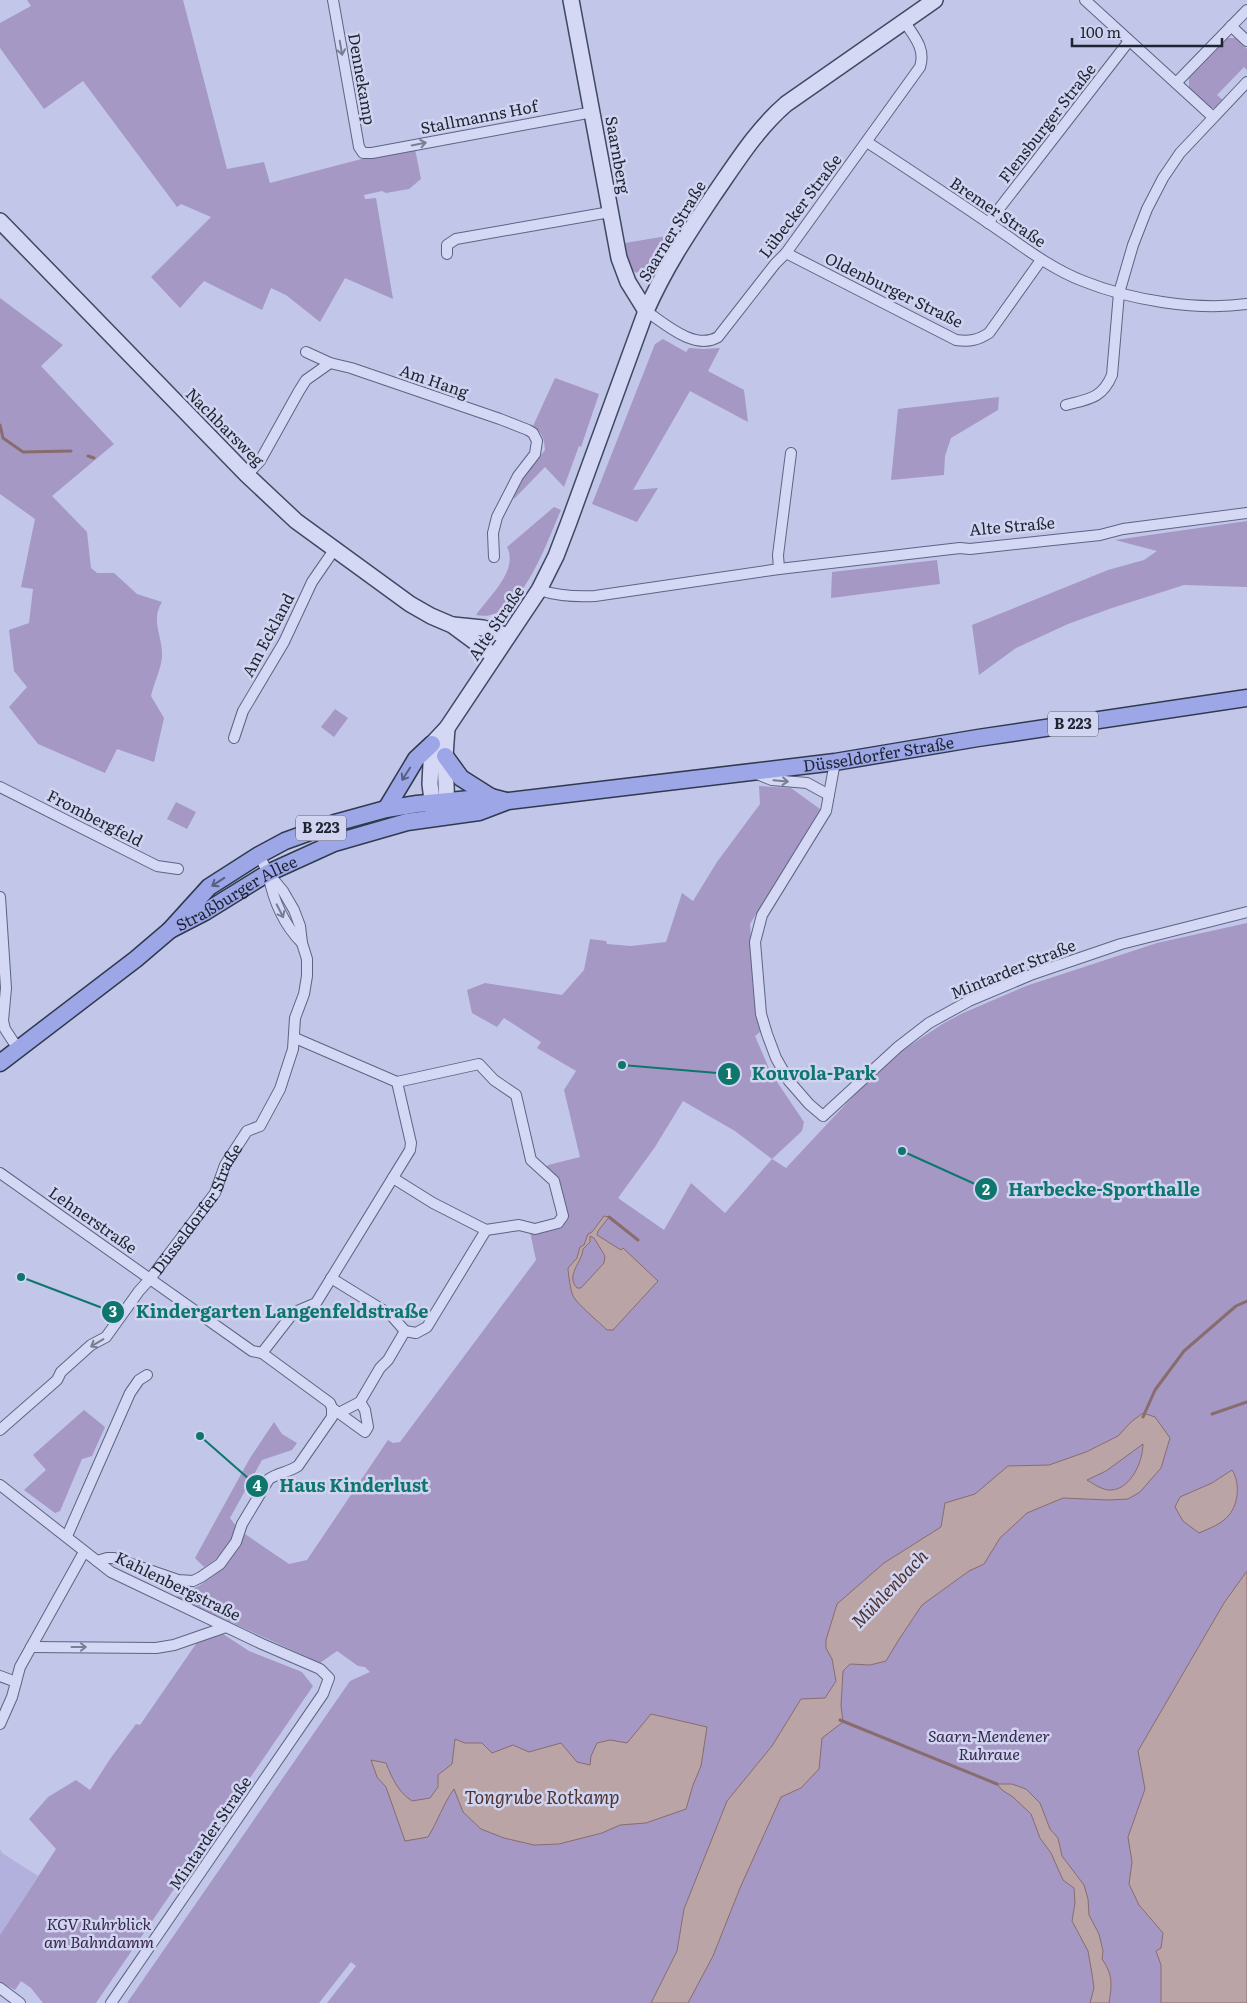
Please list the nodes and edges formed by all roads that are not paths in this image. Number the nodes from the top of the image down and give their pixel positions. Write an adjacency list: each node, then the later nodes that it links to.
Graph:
1 (333, 0): 15 (street, Dennekamp, one-way to 15)
2 (571, 0): 12 (main road, Saarnberg)
3 (1085, 0): 8 (street)
4 (927, 2): 6 (main road, Saarner Straße)
5 (1247, 10): 7 (street)
6 (904, 21): 14 (street, Lübecker Straße); 24 (main road, Saarner Straße)
7 (1231, 26): 9 (street); 11 (street)
8 (1129, 41): 11 (street); 18 (street, Flensburger Straße)
9 (1247, 41)
10 (1247, 82): 13 (street)
11 (1176, 84): 13 (street)
12 (593, 112): 15 (street, Stallmanns Hof, one-way to 12); 16 (main road, Saarnberg)
13 (1213, 117): 22 (street)
14 (866, 142): 18 (street, Bremer Straße); 19 (street, Lübecker Straße)
15 (372, 154)
16 (610, 212): 20 (street); 24 (main road, Saarnberg)
17 (0, 221): 29 (main road, Nachbarsweg)
18 (988, 223): 21 (street, Bremer Straße)
19 (786, 253): 21 (street, Oldenburger Straße); 24 (street, Lübecker Straße)
20 (446, 254)
21 (1041, 260): 22 (street, Bremer Straße)
22 (1120, 293): 23 (street, Bremer Straße); 27 (street)
23 (1247, 304)
24 (646, 311): 34 (main road, Saarner Straße)
25 (306, 352): 26 (street, Am Hang)
26 (330, 363): 29 (street); 32 (street, Am Hang)
27 (1066, 405)
28 (791, 453): 33 (street)
29 (247, 475): 31 (main road, Nachbarsweg)
30 (1247, 513): 33 (street, Alte Straße)
31 (334, 550): 35 (main road, Nachbarsweg); 40 (street, Am Eckland)
32 (494, 557)
33 (779, 570): 34 (street, Alte Straße)
34 (539, 590): 36 (main road, Alte Straße)
35 (452, 624): 36 (main road, Nachbarsweg); 37 (main road, Nachbarsweg)
36 (508, 636): 37 (main road, Alte Straße)
37 (494, 656): 39 (main road, Alte Straße)
38 (1247, 698): 43 (main road, Düsseldorfer Straße / B 223)
39 (447, 728): 41 (main road, Alte Straße); 42 (main road, Alte Straße)
40 (234, 738)
41 (432, 744): 49 (main road, one-way to 49); 50 (main road)
42 (445, 756): 47 (main road); 50 (main road, Alte Straße)
43 (835, 762): 44 (main road, Düsseldorfer Straße / B 223); 46 (street)
44 (751, 771): 46 (street, one-way to 46); 48 (main road, Düsseldorfer Straße / B 223)
45 (0, 787): 52 (street, Frombergfeld)
46 (829, 795): 55 (street, Mintarder Straße)
47 (491, 797): 48 (main road, Düsseldorfer Straße / B 223); 50 (main road, Düsseldorfer Straße / B 223)
48 (508, 802): 50 (main road, Düsseldorfer Straße / B 223)
49 (386, 809): 50 (main road, Straßburger Allee / B 223); 51 (main road, Straßburger Allee / B 223)
50 (440, 810): 53 (main road, Straßburger Allee / B 223)
51 (259, 855): 53 (street, Düsseldorfer Straße); 56 (main road, Straßburger Allee / B 223, one-way to 56)
52 (178, 869)
53 (268, 873): 56 (main road, Straßburger Allee / B 223); 57 (street, Düsseldorfer Straße)
54 (0, 897): 58 (street)
55 (1247, 912)
56 (170, 930): 58 (main road, Straßburger Allee / B 223)
57 (295, 1038): 60 (street); 65 (street, Düsseldorfer Straße)
58 (18, 1049): 59 (main road, Straßburger Allee / B 223)
59 (0, 1063)
60 (397, 1082): 62 (street); 63 (street)
61 (0, 1173): 65 (street, Lehnerstraße)
62 (393, 1178): 63 (street); 64 (street)
63 (486, 1230): 66 (street)
64 (331, 1278): 66 (street); 67 (street)
65 (150, 1280): 67 (street, Lehnerstraße); 71 (street, Düsseldorfer Straße, one-way to 71)
66 (405, 1331): 69 (street)
67 (262, 1353): 70 (street, Lehnerstraße)
68 (148, 1375): 73 (street)
69 (360, 1402): 70 (street); 70 (street, Lehnerstraße)
70 (336, 1411): 75 (street)
71 (0, 1430)
72 (0, 1485): 73 (street, Kahlenbergstraße)
73 (67, 1536): 74 (street, Kahlenbergstraße)
74 (84, 1552): 75 (street, Kahlenbergstraße); 77 (street)
75 (97, 1562): 76 (street, Kahlenbergstraße)
76 (226, 1627): 77 (street, one-way to 76); 79 (street, Kahlenbergstraße)
77 (30, 1647): 80 (street)
78 (0, 1676): 80 (street)
79 (329, 1678): 84 (street, Mintarder Straße)
80 (16, 1682): 81 (street)
81 (0, 1724)
82 (0, 1988): 83 (street)
83 (20, 2003)
84 (111, 2003)

